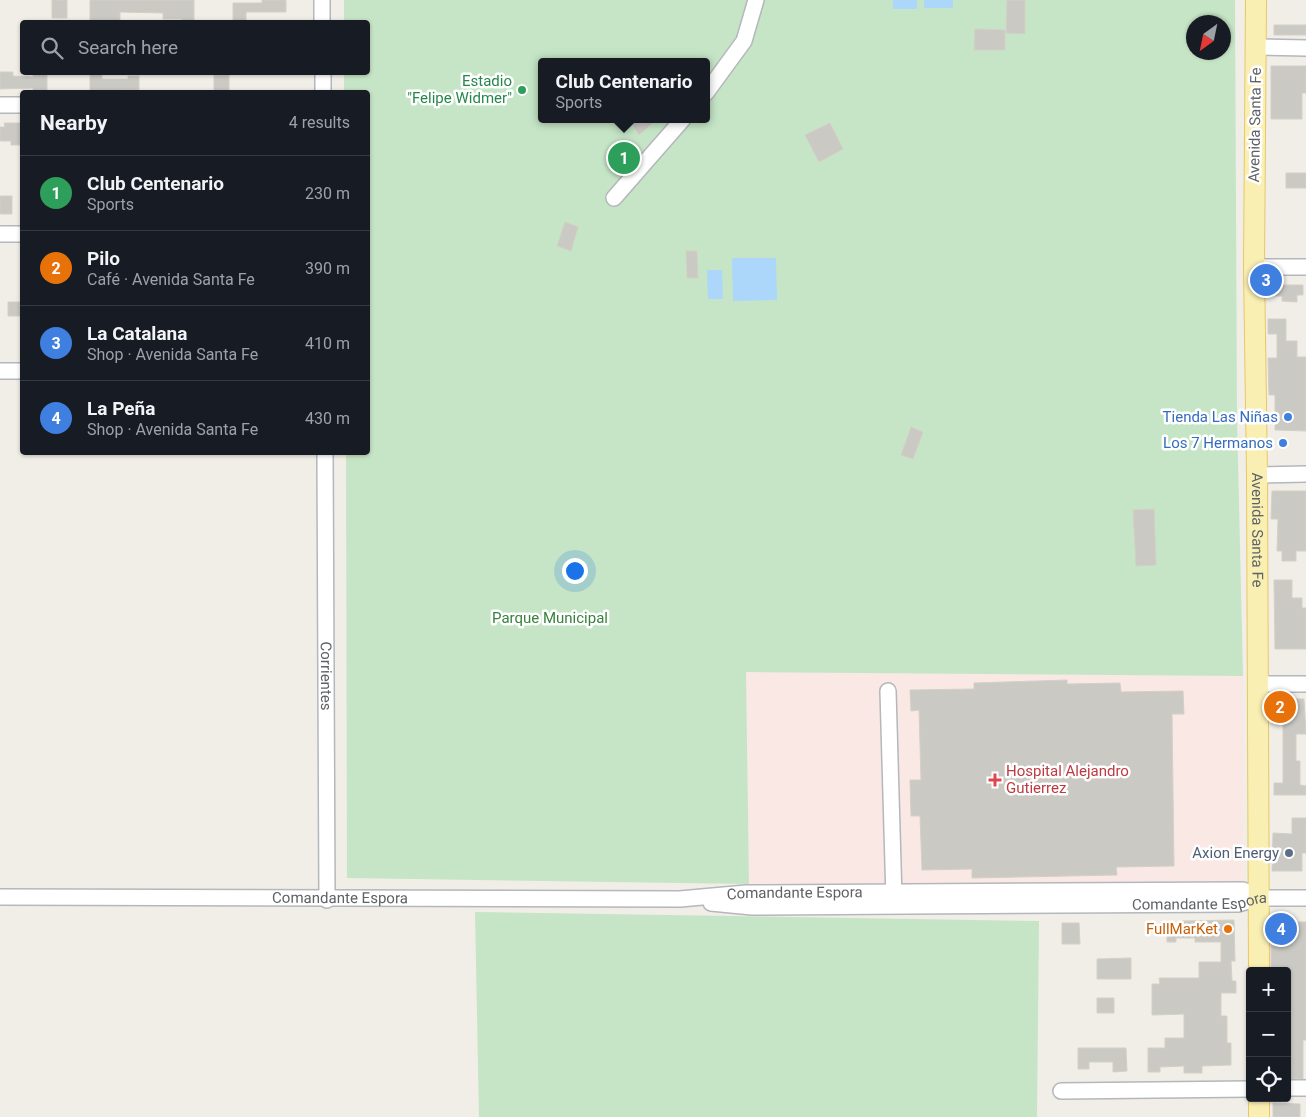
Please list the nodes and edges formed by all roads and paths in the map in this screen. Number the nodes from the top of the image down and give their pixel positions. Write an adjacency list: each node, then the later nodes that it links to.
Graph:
1 (322, 0): 4 (street)
2 (756, 0): 8 (street)
3 (1256, 0): 5 (main road, Avenida Santa Fe)
4 (322, 20)
5 (1256, 47): 6 (street); 16 (main road, Avenida Santa Fe)
6 (1306, 48)
7 (323, 75): 9 (street)
8 (710, 87)
9 (323, 90)
10 (0, 105): 11 (street)
11 (20, 105)
12 (680, 123): 13 (street)
13 (614, 198)
14 (0, 234): 15 (street)
15 (20, 234)
16 (1254, 267): 17 (street); 21 (main road, Avenida Santa Fe)
17 (1306, 267)
18 (0, 371): 19 (street)
19 (20, 371)
20 (324, 455): 30 (street, Corrientes)
21 (1257, 474): 22 (street); 23 (main road, Avenida Santa Fe)
22 (1306, 474)
23 (1258, 684): 24 (street); 28 (main road, Avenida Santa Fe)
24 (1306, 684)
25 (888, 691): 27 (street)
26 (0, 897): 30 (street, Comandante Espora)
27 (894, 898): 28 (street, Comandante Espora); 30 (street, Comandante Espora)
28 (1258, 898): 29 (street, Comandante Espora); 31 (main road, Avenida Santa Fe)
29 (1306, 898)
30 (327, 900)
31 (1259, 967)
32 (1246, 1088): 35 (street)
33 (1291, 1088): 34 (street)
34 (1306, 1088)
35 (1061, 1091)
36 (1259, 1102): 37 (main road)
37 (1259, 1117)

